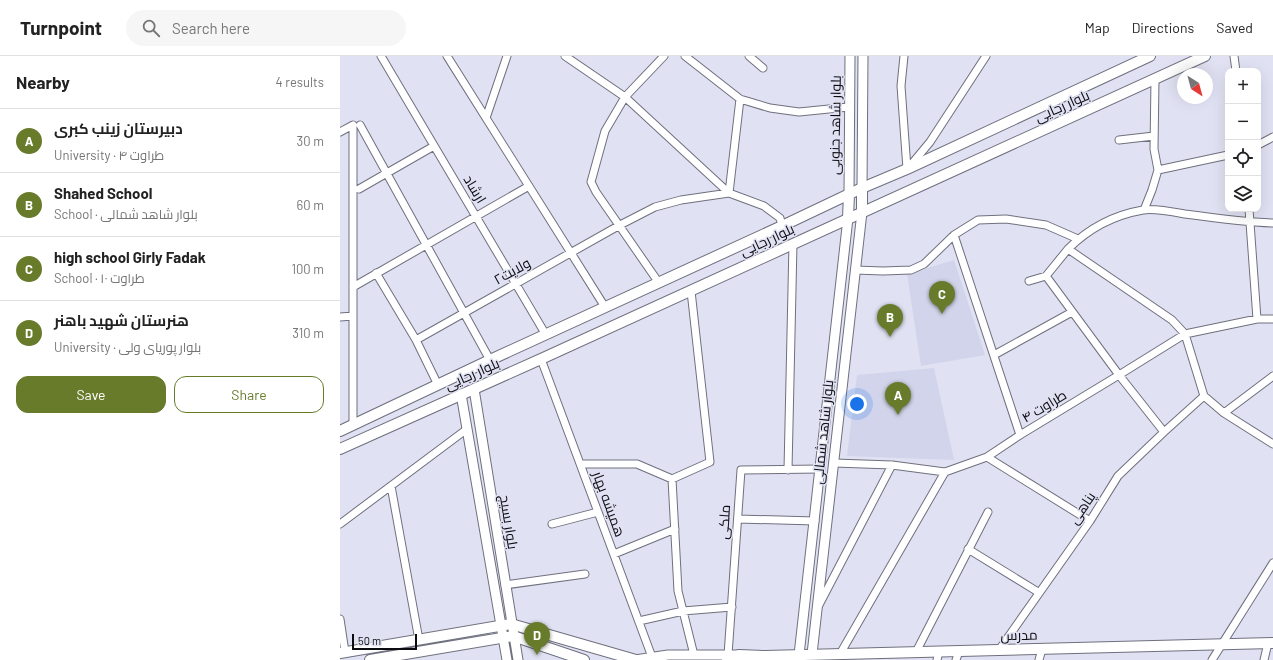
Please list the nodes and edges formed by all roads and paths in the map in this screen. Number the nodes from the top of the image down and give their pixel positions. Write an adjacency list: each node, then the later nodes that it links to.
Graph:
1 (381, 56): 28 (street, ارشاد)
2 (447, 56): 21 (street)
3 (507, 56): 21 (street)
4 (565, 56): 18 (street)
5 (664, 56): 18 (street)
6 (685, 56): 19 (street)
7 (749, 56): 15 (street)
8 (850, 56): 20 (street, بلوار شاهد جنوبی)
9 (863, 56): 34 (street, بلوار شاهد جنوبی)
10 (904, 56): 30 (street)
11 (986, 56): 30 (street)
12 (1150, 56): 30 (main road, بلوار رجایی)
13 (1205, 56): 17 (main road, بلوار رجایی)
14 (1234, 56): 16 (street)
15 (763, 68)
16 (1236, 68)
17 (1154, 79): 24 (street); 39 (main road, بلوار رجایی)
18 (625, 97): 36 (street); 45 (street)
19 (740, 99): 20 (street); 36 (street)
20 (849, 107): 37 (street, بلوار شاهد جنوبی)
21 (486, 118): 33 (street)
22 (356, 125): 23 (street); 32 (street); 59 (street)
23 (340, 132)
24 (1154, 136): 26 (street); 31 (street)
25 (1273, 137): 27 (street)
26 (1119, 140)
27 (1261, 143)
28 (434, 146): 32 (street); 41 (street, ارشاد)
29 (1225, 156): 31 (street)
30 (908, 169): 34 (main road, بلوار رجایی)
31 (1158, 170): 38 (street)
32 (386, 173): 35 (street); 50 (street)
33 (529, 186): 41 (street); 52 (street)
34 (862, 188): 37 (main road, بلوار رجایی); 39 (main road)
35 (359, 189)
36 (729, 193): 45 (street, ولایت۲); 46 (street)
37 (848, 194): 42 (main road); 46 (main road, بلوار رجایی)
38 (1144, 210): 43 (street); 48 (street)
39 (862, 212): 42 (main road, بلوار رجایی); 53 (street, بلوار شاهد شمالی)
40 (1249, 212): 43 (street)
41 (476, 216): 50 (street); 58 (street, ارشاد)
42 (848, 218): 49 (main road, بلوار رجایی); 92 (street, بلوار شاهد شمالی)
43 (1250, 222): 44 (street); 66 (street)
44 (1273, 223)
45 (620, 225): 52 (street, ولایت۲); 57 (street)
46 (782, 226): 57 (main road, بلوار رجایی)
47 (954, 235): 48 (street); 53 (street); 71 (street)
48 (1078, 239): 51 (street)
49 (793, 243): 60 (main road, بلوار رجایی); 93 (street)
50 (426, 245): 54 (street); 63 (street)
51 (1068, 249): 55 (street); 68 (street)
52 (571, 253): 58 (street, ولایت۲); 61 (street)
53 (855, 270): 89 (street, بلوار شاهد شمالی)
54 (376, 273): 59 (street); 70 (street)
55 (1046, 276): 56 (street); 62 (street)
56 (1029, 280)
57 (659, 283): 61 (main road, بلوار رجایی)
58 (516, 284): 63 (street, ولایت۲); 69 (street, ارشاد)
59 (353, 287): 64 (street)
60 (691, 291): 72 (main road, بلوار رجایی); 95 (street)
61 (605, 307): 69 (main road, بلوار رجایی)
62 (1072, 312): 71 (street); 74 (street)
63 (464, 313): 70 (street, ولایت۲); 73 (street)
64 (353, 316): 65 (street); 81 (street)
65 (340, 317)
66 (1257, 319): 67 (street, طراوت ۴); 68 (street, طراوت ۴)
67 (1273, 319)
68 (1185, 334): 74 (street, طراوت ۴); 79 (street)
69 (546, 335): 73 (main road, بلوار رجایی)
70 (416, 340): 76 (street)
71 (994, 355): 85 (street)
72 (541, 359): 77 (main road, بلوار رجایی); 90 (street, همیشه بهار)
73 (490, 360): 76 (main road, بلوار رجایی)
74 (1119, 375): 84 (street); 85 (street, طراوت ۴)
75 (1273, 376): 80 (street)
76 (438, 386): 81 (main road, بلوار رجایی)
77 (474, 389): 78 (main road, بلوار رجایی); 109 (street, بلوار بسیج)
78 (461, 394): 82 (street, بلوار بسیج); 87 (main road, بلوار رجایی)
79 (1204, 396): 80 (street); 84 (street, پناهی)
80 (1224, 413): 86 (street)
81 (353, 424): 83 (main road, بلوار رجایی)
82 (467, 429): 96 (street); 117 (street, بلوار بسیج)
83 (340, 431)
84 (1164, 432): 101 (street, پناهی)
85 (1020, 435): 88 (street, طراوت ۴)
86 (1273, 444)
87 (340, 449)
88 (987, 458): 94 (street, طراوت ۴); 101 (street)
89 (834, 463): 91 (street, طراوت ۴); 112 (street, بلوار شاهد شمالی)
90 (581, 464): 95 (street); 97 (street, همیشه بهار)
91 (892, 465): 94 (street, طراوت ۴); 112 (street)
92 (820, 469): 93 (street, ملکی); 100 (street, بلوار شاهد شمالی)
93 (788, 470): 99 (street, ملکی)
94 (946, 472): 128 (street)
95 (672, 479): 104 (street)
96 (391, 486): 102 (street); 120 (street)
97 (598, 512): 103 (street); 106 (street, همیشه بهار)
98 (988, 512): 105 (street)
99 (738, 519): 100 (street); 111 (street, ملکی)
100 (814, 521): 130 (street, بلوار شاهد شمالی)
101 (1090, 521): 110 (street, پناهی)
102 (340, 524)
103 (552, 524)
104 (675, 529): 106 (street); 113 (street)
105 (968, 549): 110 (street); 125 (street)
106 (614, 554): 115 (street, همیشه بهار)
107 (1273, 563): 122 (street)
108 (585, 574): 109 (street)
109 (505, 585): 116 (street, بلوار بسیج)
110 (1038, 592): 124 (street, پناهی)
111 (732, 607): 113 (street); 135 (street, ملکی)
112 (817, 608): 127 (street, بلوار شاهد شمالی)
113 (683, 611): 115 (street); 129 (street)
114 (340, 619): 126 (street)
115 (639, 621): 134 (street, همیشه بهار)
116 (511, 624): 117 (main road); 118 (street, بلوار بسیج); 140 (main road)
117 (500, 626): 119 (street, بلوار بسیج); 120 (main road)
118 (513, 636): 119 (main road); 138 (street, بلوار بسیج); 139 (main road)
119 (502, 637): 136 (main road); 137 (street, بلوار بسیج)
120 (419, 640): 126 (main road)
121 (1270, 643): 122 (main road, مدرس); 144 (street)
122 (1221, 644): 123 (main road, مدرس); 143 (street)
123 (1042, 649): 124 (main road, مدرس); 142 (street)
124 (999, 650): 131 (main road, مدرس)
125 (916, 652): 128 (main road, مدرس); 133 (main road, مدرس)
126 (343, 653)
127 (812, 654): 128 (main road, مدرس); 130 (main road, مدرس)
128 (840, 654)
129 (694, 655): 134 (street); 135 (street)
130 (799, 655): 132 (main road, مدرس)
131 (958, 655): 133 (main road, مدرس)
132 (765, 656): 135 (main road, مدرس); 141 (main road, مدرس)
133 (938, 656)
134 (652, 657): 140 (street)
135 (728, 658)
136 (370, 660)
137 (507, 660)
138 (518, 660)
139 (584, 660)
140 (635, 660)
141 (752, 660)
142 (1039, 660)
143 (1212, 660)
144 (1264, 660)

